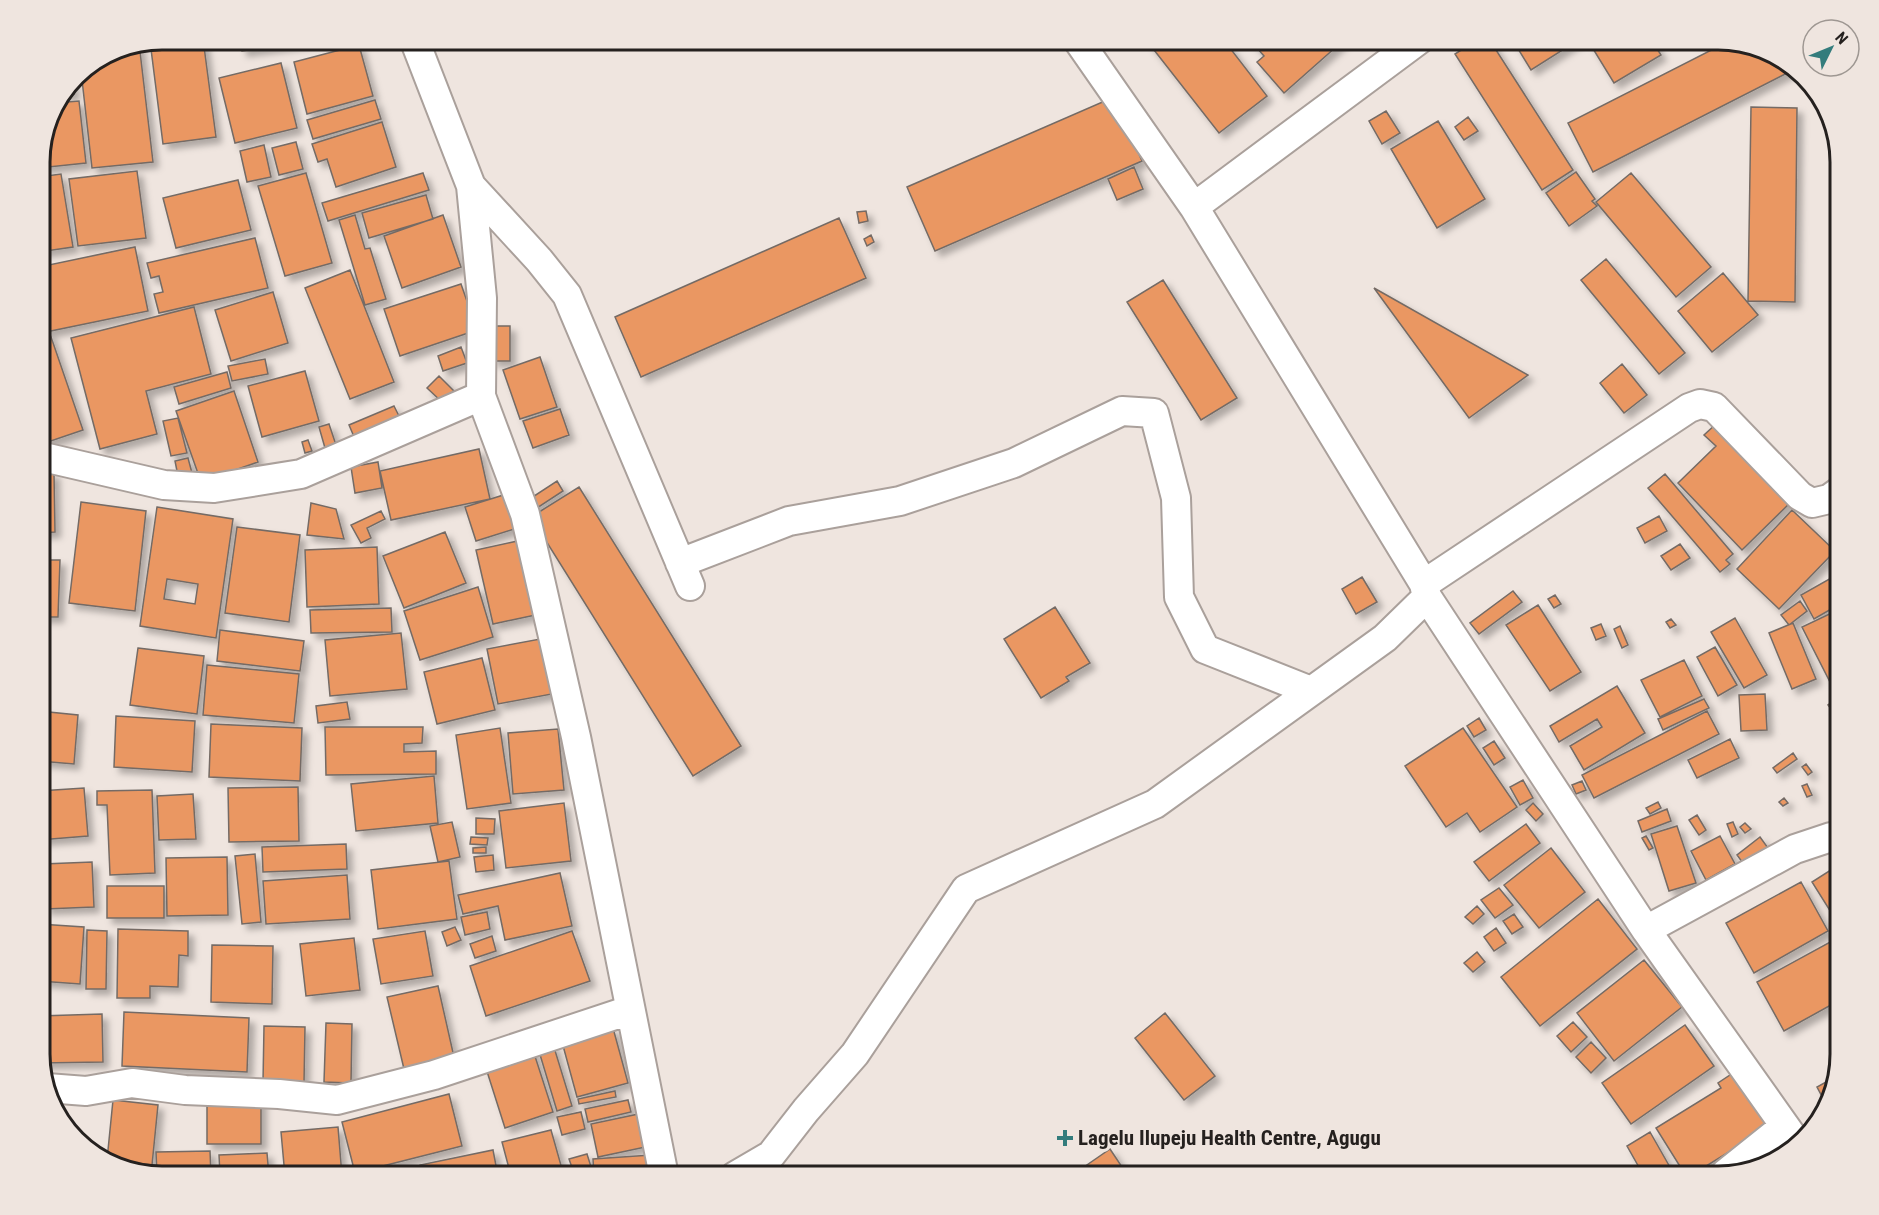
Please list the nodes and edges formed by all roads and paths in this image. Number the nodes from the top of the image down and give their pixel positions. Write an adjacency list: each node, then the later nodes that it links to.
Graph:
1 (418, 50): 4 (street)
2 (1085, 50): 5 (street)
3 (1404, 50): 5 (street)
4 (471, 186): 6 (street); 10 (street)
5 (1194, 207): 9 (street)
6 (481, 396): 7 (street); 13 (street)
7 (50, 459)
8 (1830, 498): 9 (street)
9 (1425, 590): 10 (street); 12 (street)
10 (1311, 691): 18 (street)
11 (1830, 837): 12 (street)
12 (1646, 930): 15 (street)
13 (630, 1010): 14 (street); 17 (street)
14 (55, 1089)
15 (1791, 1134): 16 (street)
16 (1744, 1163)
17 (662, 1166)
18 (752, 1166)

